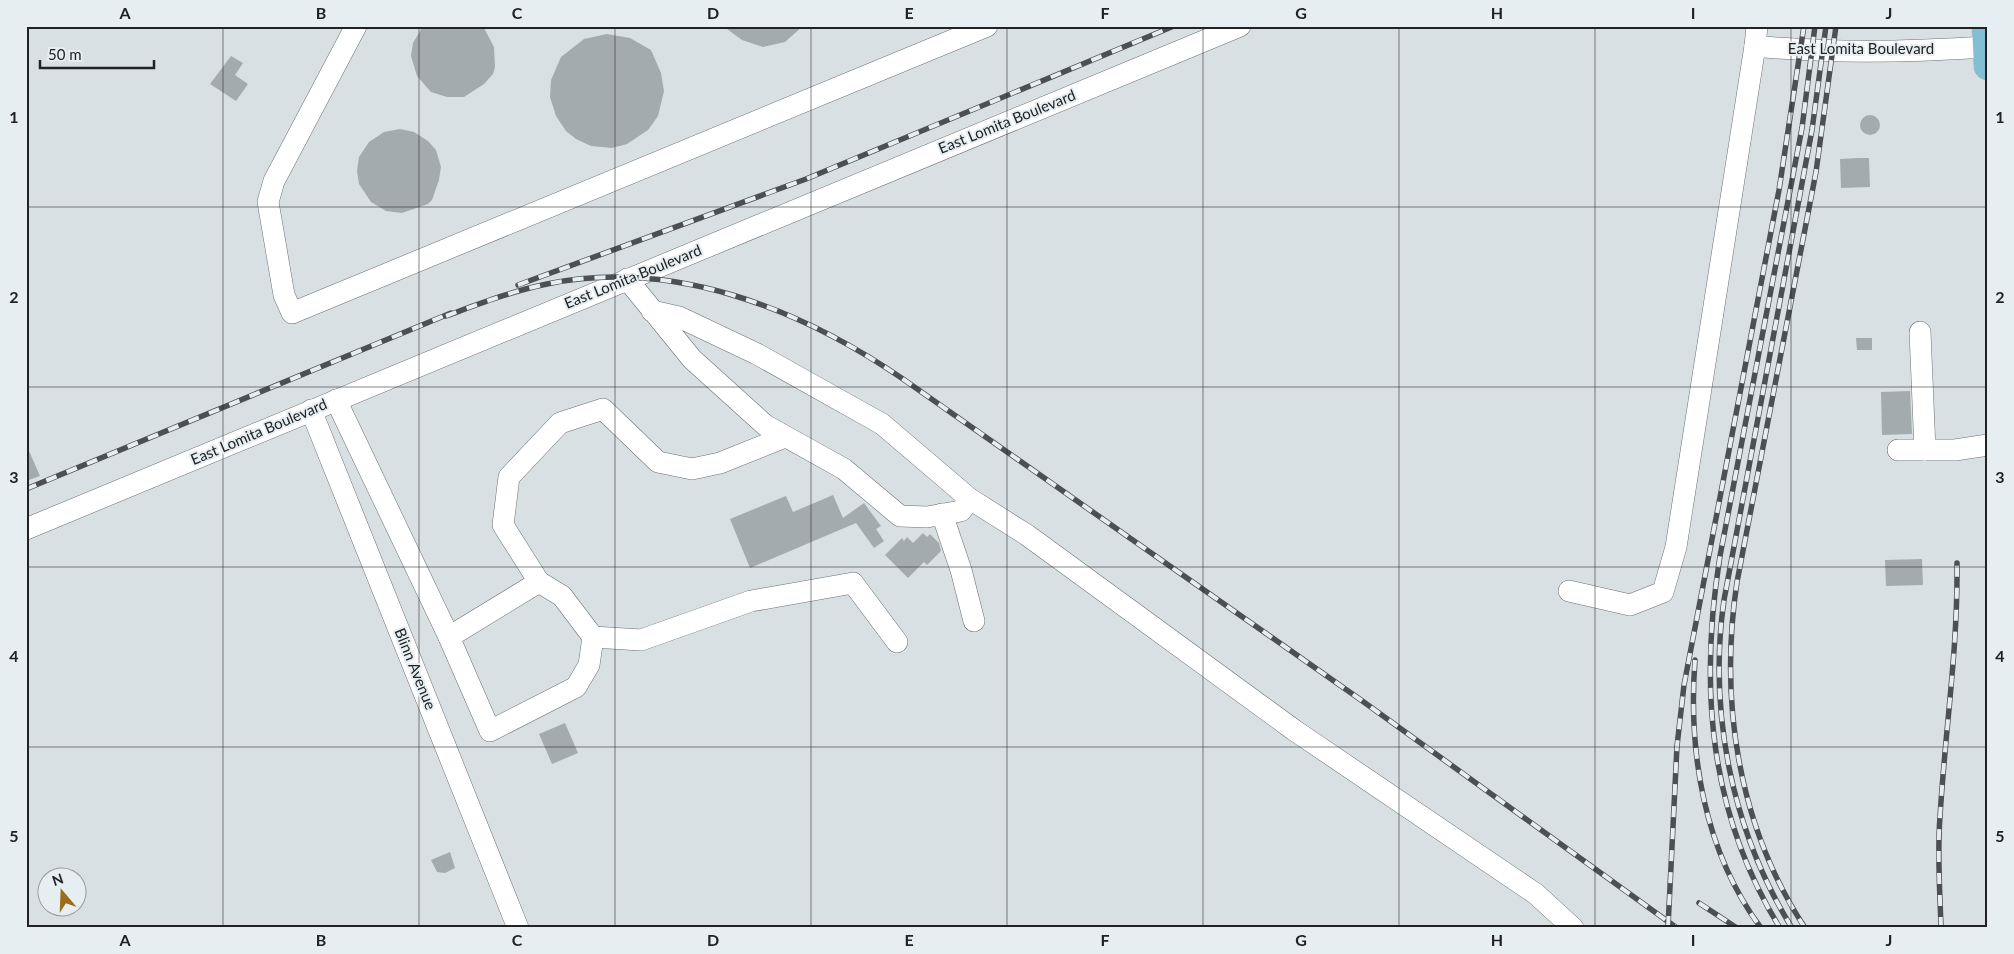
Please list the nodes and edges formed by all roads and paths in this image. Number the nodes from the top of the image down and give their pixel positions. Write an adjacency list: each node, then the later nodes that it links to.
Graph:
1 (356, 26): 2 (street)
2 (987, 26)
3 (1240, 26): 6 (street, East Lomita Boulevard)
4 (1756, 36): 5 (street, East Lomita Boulevard); 19 (street)
5 (1987, 47)
6 (627, 279): 7 (street); 9 (street, East Lomita Boulevard)
7 (652, 311): 11 (street); 15 (street)
8 (1920, 332): 14 (street)
9 (336, 400): 10 (street, East Lomita Boulevard); 21 (street)
10 (311, 410): 17 (street, East Lomita Boulevard); 24 (street, Blinn Avenue)
11 (785, 437): 16 (street); 18 (street)
12 (1988, 445): 14 (street)
13 (1898, 450): 14 (street)
14 (1925, 450)
15 (970, 499): 16 (street); 25 (street)
16 (942, 514): 20 (street)
17 (26, 530)
18 (539, 582): 21 (street); 22 (street)
19 (1569, 591)
20 (974, 621)
21 (449, 637): 22 (street)
22 (593, 637): 23 (street)
23 (897, 642)
24 (518, 928)
25 (1573, 928)

